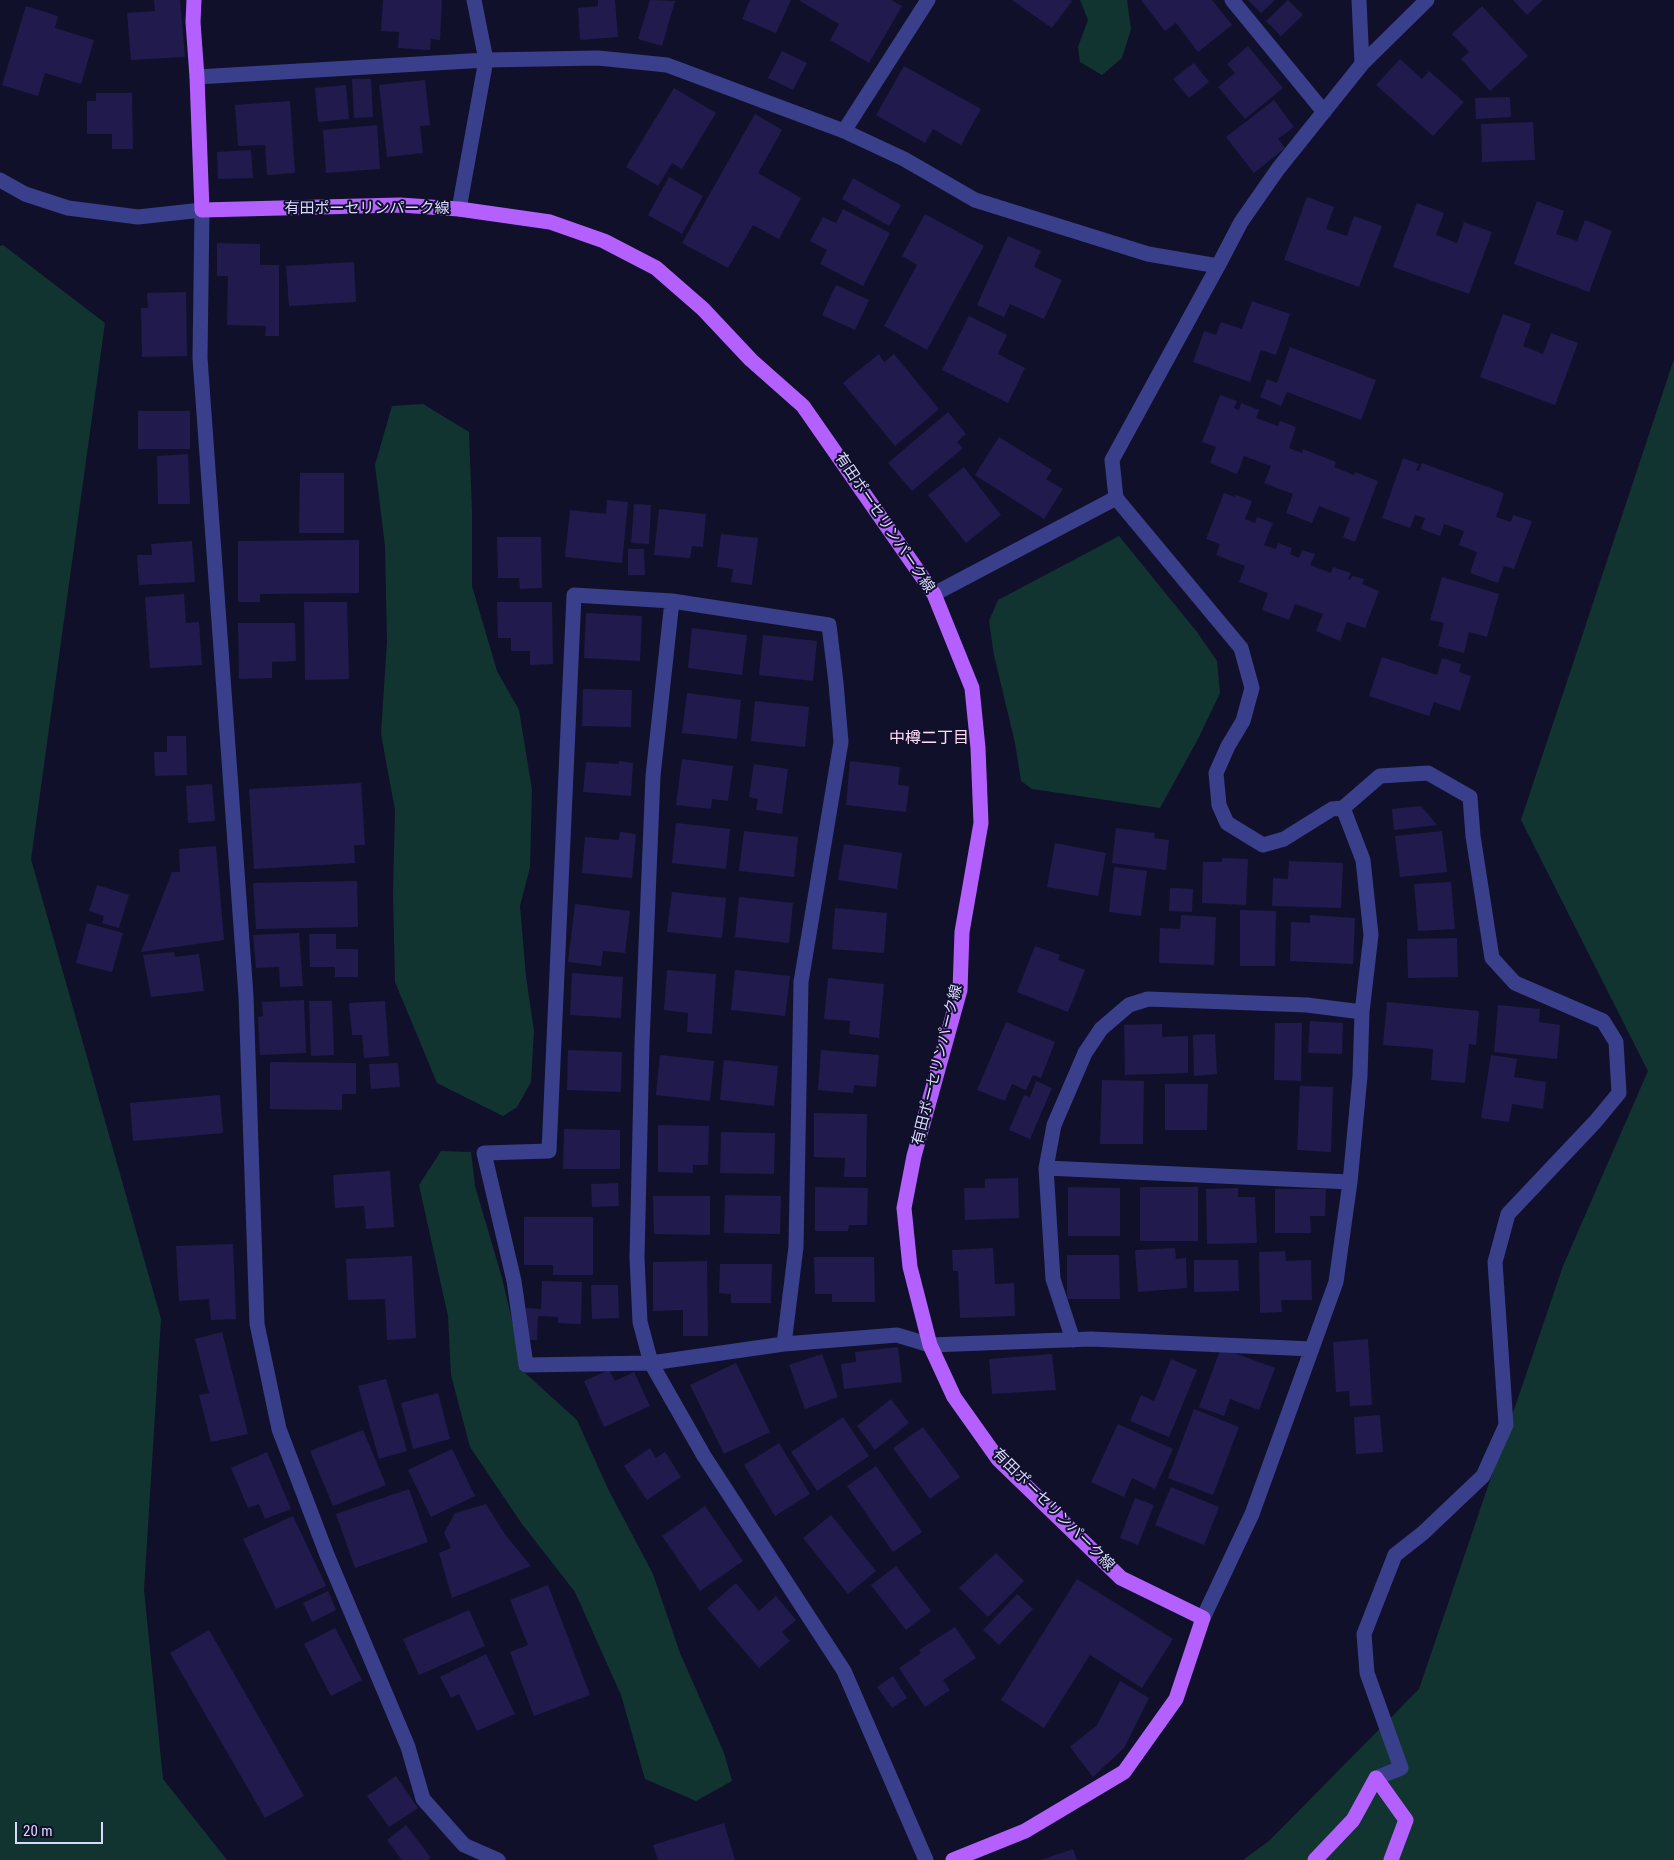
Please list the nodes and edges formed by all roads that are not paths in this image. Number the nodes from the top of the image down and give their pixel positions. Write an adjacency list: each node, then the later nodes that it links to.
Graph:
1 (194, 0): 9 (main road)
2 (474, 0): 7 (street)
3 (928, 0): 11 (street)
4 (1232, 0): 10 (street)
5 (1359, 0): 8 (street)
6 (1427, 0): 8 (street)
7 (486, 60): 9 (street); 11 (street); 13 (street)
8 (1362, 64): 10 (street)
9 (197, 77): 14 (main road)
10 (1324, 112): 15 (street)
11 (844, 131): 15 (street)
12 (0, 180): 14 (street)
13 (458, 209): 14 (main road, 有田ポーセリンパーク線); 17 (main road, 有田ポーセリンパーク線)
14 (202, 210): 30 (street)
15 (1218, 266): 16 (street)
16 (1116, 498): 17 (street); 19 (street)
17 (934, 594): 25 (main road, 有田ポーセリンパーク線)
18 (672, 601): 24 (street); 27 (street); 27 (street)
19 (1343, 808): 20 (street); 29 (street)
20 (1362, 1012): 21 (street); 22 (street)
21 (1046, 1168): 22 (street); 23 (street)
22 (1350, 1182): 26 (street)
23 (1073, 1340): 25 (street); 26 (street)
24 (784, 1344): 25 (street); 27 (street)
25 (930, 1345): 28 (main road, 有田ポーセリンパーク線)
26 (1312, 1349): 28 (street)
27 (651, 1363): 31 (street)
28 (1202, 1618): 32 (main road)
29 (1376, 1778): 33 (main road); 34 (main road)
30 (498, 1860)
31 (926, 1860)
32 (952, 1860)
33 (1315, 1860)
34 (1391, 1860)

